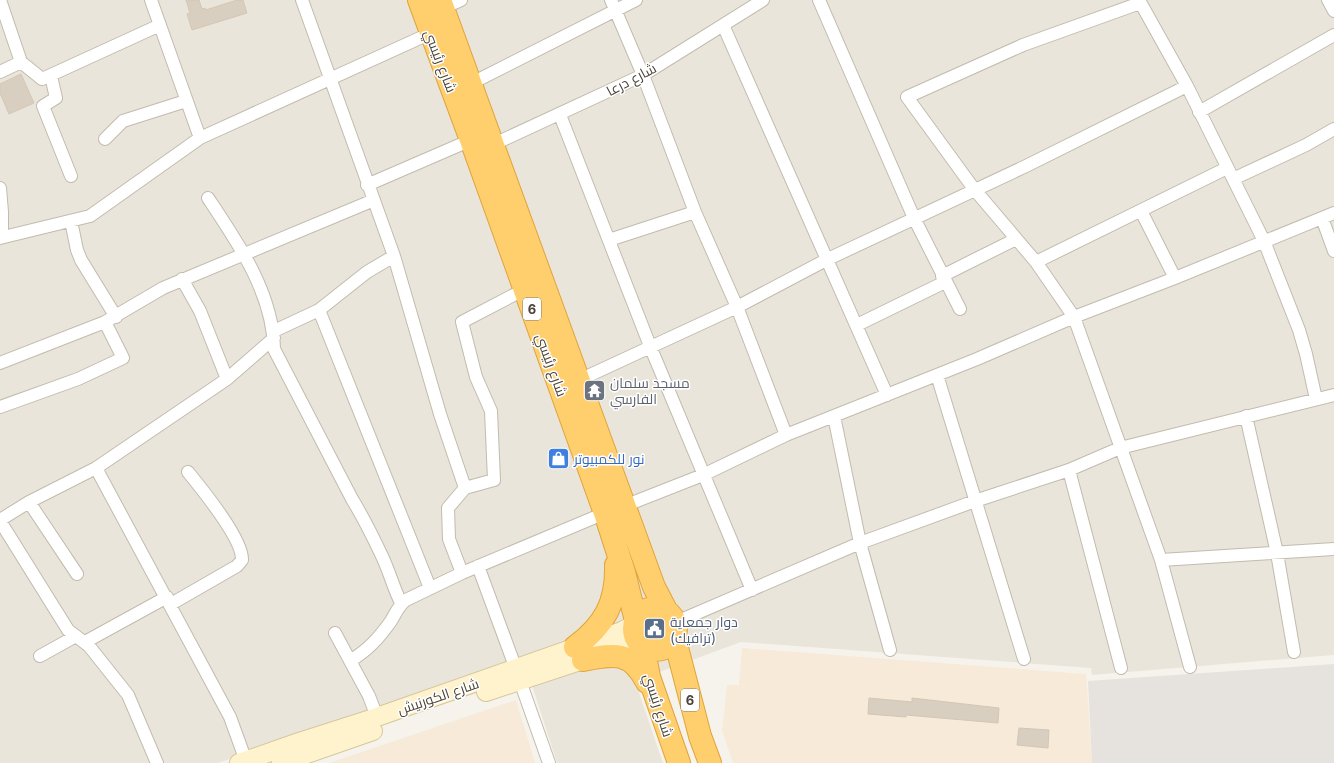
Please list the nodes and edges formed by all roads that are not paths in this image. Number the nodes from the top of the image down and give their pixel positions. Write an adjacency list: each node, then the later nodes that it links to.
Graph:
1 (0, 0): 17 (street)
2 (151, 0): 14 (street)
3 (302, 0): 21 (street)
4 (419, 0): 13 (highway, شارع رئيسي / 6)
5 (611, 0): 12 (street)
6 (636, 0): 12 (street)
7 (763, 0): 15 (street, شارع درعا)
8 (819, 0): 42 (street)
9 (1328, 0): 11 (street)
10 (1140, 1): 23 (street); 36 (street)
11 (1334, 11)
12 (616, 12): 19 (street); 22 (street)
13 (442, 15): 21 (street); 22 (highway, شارع رئيسي / 6); 30 (highway, شارع رئيسي / 6)
14 (160, 25): 20 (street); 24 (street)
15 (723, 25): 19 (street, شارع درعا); 52 (street)
16 (1334, 35): 25 (street)
17 (21, 62): 18 (street); 20 (street)
18 (0, 72)
19 (644, 74): 26 (street, شارع درعا); 40 (street)
20 (50, 76): 33 (street)
21 (330, 79): 28 (street); 34 (street)
22 (470, 84): 31 (highway, شارع رئيسي / 6)
23 (1186, 86): 25 (street); 36 (street)
24 (186, 101): 28 (street); 29 (street)
25 (1199, 112): 32 (street)
26 (560, 115): 31 (street, شارع درعا); 47 (street)
27 (1334, 129): 32 (street)
28 (200, 138): 44 (street)
29 (105, 139)
30 (471, 140): 34 (street); 57 (highway, شارع رئيسي / 6)
31 (492, 145): 69 (highway, شارع رئيسي / 6)
32 (1230, 174): 39 (street); 48 (street)
33 (71, 176)
34 (367, 185): 38 (street)
35 (0, 188): 45 (street)
36 (974, 189): 42 (street); 46 (street)
37 (208, 198): 50 (street)
38 (374, 200): 50 (street); 51 (street)
39 (1141, 211): 53 (street); 54 (street)
40 (695, 212): 47 (street); 58 (street)
41 (1334, 213): 43 (street)
42 (914, 218): 52 (street); 55 (street)
43 (1322, 218): 48 (street); 49 (street)
44 (71, 221): 45 (street); 62 (street)
45 (1, 238)
46 (1016, 239): 53 (street); 55 (street)
47 (608, 240): 65 (street)
48 (1264, 241): 54 (street); 72 (street)
49 (1334, 251)
50 (245, 253): 56 (street); 64 (street)
51 (394, 256): 60 (street); 82 (street)
52 (828, 259): 58 (street); 63 (street)
53 (1036, 262): 61 (street)
54 (1175, 278): 61 (street)
55 (944, 279): 59 (street); 63 (street)
56 (182, 280): 62 (street); 68 (street)
57 (525, 289): 82 (street); 85 (highway, شارع رئيسي / 6)
58 (737, 307): 65 (street); 76 (street)
59 (960, 308)
60 (319, 310): 64 (street); 95 (street)
61 (1074, 317): 67 (street); 77 (street)
62 (111, 319): 66 (street); 73 (street)
63 (857, 325): 70 (street)
64 (274, 334): 68 (street); 98 (street)
65 (650, 346): 69 (street); 81 (street)
66 (0, 363)
67 (937, 375): 70 (street); 83 (street)
68 (227, 379): 78 (street)
69 (577, 381): 85 (highway, شارع رئيسي / 6)
70 (887, 395): 74 (street)
71 (1334, 395): 72 (street)
72 (1316, 399): 75 (street)
73 (0, 406)
74 (834, 416): 76 (street); 88 (street)
75 (1246, 416): 77 (street); 90 (street)
76 (786, 435): 81 (street)
77 (1120, 448): 79 (street); 91 (street)
78 (96, 468): 84 (street); 97 (street)
79 (1069, 470): 83 (street); 110 (street)
80 (188, 472): 97 (street)
81 (703, 475): 85 (street); 96 (street)
82 (465, 488): 93 (street)
83 (975, 501): 88 (street); 107 (street)
84 (29, 502): 86 (street); 94 (street)
85 (615, 509): 87 (highway, شارع رئيسي / 6); 92 (street); 99 (highway, شارع رئيسي / 6)
86 (1, 516): 102 (street)
87 (613, 536): 101 (highway, شارع رئيسي / 6); 105 (highway)
88 (860, 543): 96 (street); 103 (street)
89 (1334, 549): 90 (street)
90 (1277, 553): 91 (street); 104 (street)
91 (1161, 560): 109 (street)
92 (478, 566): 93 (street); 111 (street)
93 (462, 573): 95 (street)
94 (77, 574)
95 (430, 588): 98 (street)
96 (752, 590): 99 (street)
97 (169, 601): 102 (street); 115 (street)
98 (401, 603): 108 (street)
99 (672, 624): 101 (highway); 101 (highway); 120 (highway, شارع رئيسي / 6)
100 (335, 633): 108 (street)
101 (638, 634): 105 (street, شارع الكورنيش); 112 (highway, شارع رئيسي / 6)
102 (81, 639): 106 (street); 116 (street)
103 (890, 650)
104 (1294, 652)
105 (579, 653): 111 (street, شارع الكورنيش); 112 (highway)
106 (40, 656)
107 (1024, 659)
108 (350, 661): 113 (street)
109 (1190, 667)
110 (1121, 668)
111 (518, 675): 113 (street, شارع الكورنيش); 114 (street, شارع الكورنيش); 118 (street)
112 (660, 709): 119 (highway, شارع رئيسي / 6)
113 (377, 717): 114 (street, شارع الكورنيش)
114 (301, 748): 115 (street, شارع الكورنيش); 117 (street, شارع الكورنيش)
115 (243, 762)
116 (157, 763)
117 (281, 763)
118 (549, 763)
119 (679, 763)
120 (710, 763)

